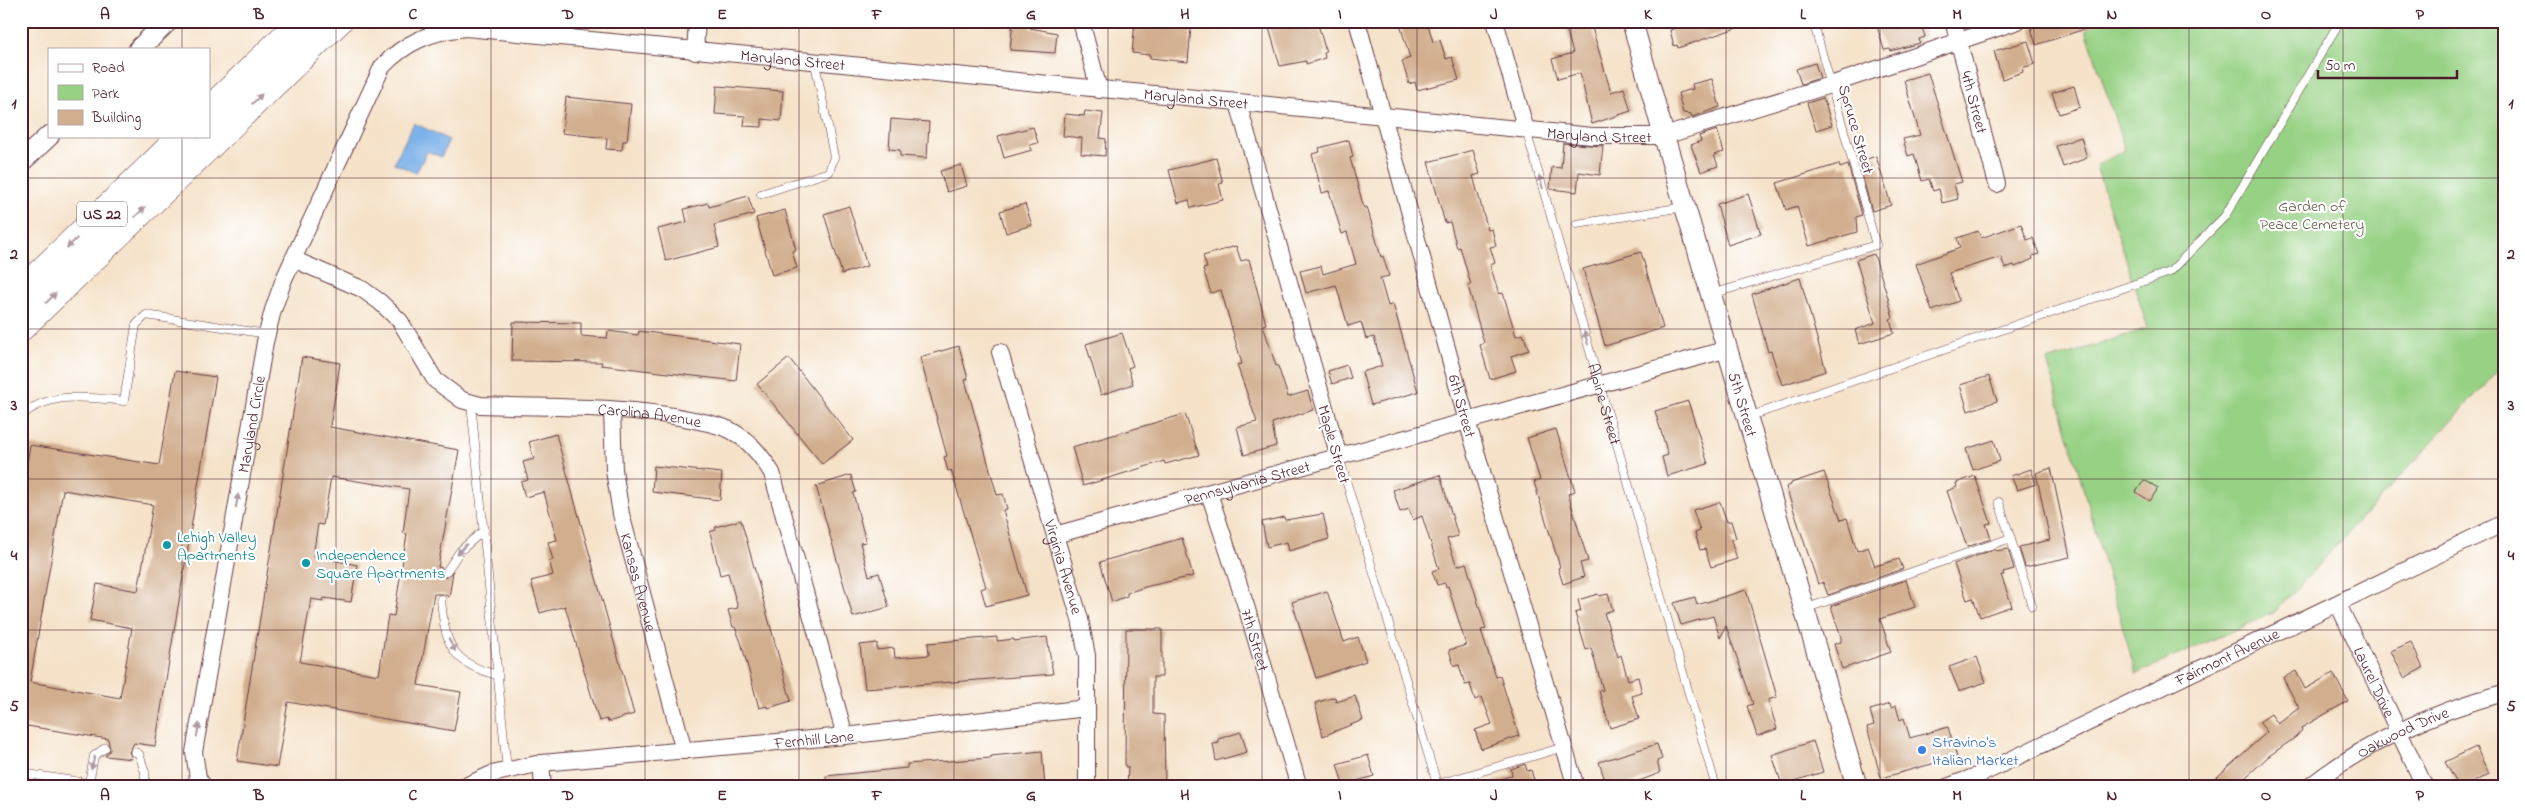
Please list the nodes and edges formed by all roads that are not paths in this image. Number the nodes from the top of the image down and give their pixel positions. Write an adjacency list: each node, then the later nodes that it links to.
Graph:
1 (168, 21): 14 (street)
2 (302, 21): 21 (highway)
3 (338, 21): 35 (highway, US 22, one-way to 3)
4 (697, 21): 15 (street)
5 (1081, 21): 19 (street)
6 (1357, 21): 22 (street, 6th Street)
7 (1495, 21): 23 (street, Alpine Street)
8 (1632, 21): 24 (street, 5th Street)
9 (1813, 21): 18 (lane, Spruce Street)
10 (1953, 21): 13 (street, 4th Street)
11 (2018, 21): 13 (street, Maryland Street)
12 (2340, 21): 43 (lane)
13 (1958, 41): 18 (street, Maryland Street); 28 (street, 4th Street)
14 (141, 48)
15 (695, 52): 16 (street, Maryland Street); 17 (street, Maryland Street)
16 (815, 63): 19 (street, Maryland Street); 29 (lane)
17 (376, 79): 32 (street, Maryland Circle)
18 (1830, 85): 24 (street, Maryland Street); 34 (lane, Spruce Street)
19 (1099, 90): 20 (street, Maryland Street)
20 (1238, 103): 22 (street, Maryland Street); 45 (street, Maple Street)
21 (210, 110)
22 (1383, 116): 23 (street, Maryland Street); 44 (street, 6th Street)
23 (1526, 130): 24 (street, Maryland Street); 39 (lane, Alpine Street, one-way to 23)
24 (1664, 136): 30 (street, 5th Street)
25 (48, 137): 27 (street)
26 (181, 138): 33 (highway, US 22, one-way to 33)
27 (21, 162)
28 (1997, 184)
29 (762, 194)
30 (1685, 206): 31 (lane); 34 (street, 5th Street)
31 (1577, 224)
32 (293, 259): 36 (street, Maryland Circle); 40 (street, Carolina Avenue)
33 (21, 292)
34 (1712, 294): 37 (street, 5th Street)
35 (21, 327)
36 (267, 334): 42 (lane); 70 (street, Maryland Circle, one-way to 36)
37 (1728, 349): 39 (street, Pennsylvania Street); 43 (street, 5th Street)
38 (1000, 352): 50 (street, Virginia Avenue)
39 (1599, 385): 44 (street, Pennsylvania Street); 82 (lane, Alpine Street)
40 (471, 403): 41 (street, Carolina Avenue); 49 (lane)
41 (612, 410): 61 (street, Carolina Avenue); 64 (street, Kansas Avenue)
42 (21, 416)
43 (1748, 417): 56 (street, 5th Street)
44 (1467, 421): 45 (street, Pennsylvania Street); 63 (street, 6th Street)
45 (1339, 457): 46 (street, Pennsylvania Street); 72 (lane, Maple Street)
46 (1209, 493): 50 (street, Pennsylvania Street); 79 (street, 7th Street)
47 (1999, 502): 51 (lane)
48 (2504, 523): 54 (street, Fairmont Avenue)
49 (484, 530): 52 (lane, one-way to 52); 57 (lane)
50 (1055, 535): 59 (street, Virginia Avenue)
51 (2011, 538): 55 (lane); 56 (lane)
52 (446, 572)
53 (441, 599): 57 (lane, one-way to 57)
54 (2338, 604): 60 (street, Laurel Drive); 84 (street, Fairmont Avenue)
55 (2032, 606)
56 (1804, 609): 83 (street, 5th Street)
57 (498, 675): 67 (lane)
58 (2504, 693): 60 (street, Oakwood Drive)
59 (1087, 708): 61 (street, Fernhill Lane); 78 (street, Virginia Avenue)
60 (2399, 732): 85 (street, Oakwood Drive); 86 (street, Laurel Drive)
61 (845, 736): 64 (street, Fernhill Lane)
62 (105, 748): 71 (lane, one-way to 71)
63 (1564, 748): 72 (lane); 81 (street, 6th Street)
64 (684, 751): 66 (street, Fernhill Lane)
65 (135, 752): 74 (lane)
66 (541, 763): 67 (street); 77 (street)
67 (507, 770): 69 (street)
68 (21, 773): 71 (lane)
69 (489, 781): 76 (street)
70 (201, 782): 75 (lane)
71 (89, 783): 73 (lane)
72 (1437, 784): 80 (lane)
73 (114, 787)
74 (145, 787)
75 (180, 787)
76 (464, 787)
77 (543, 787)
78 (1087, 787)
79 (1299, 787)
80 (1428, 787)
81 (1576, 787)
82 (1716, 787)
83 (1857, 787)
84 (1948, 787)
85 (2309, 787)
86 (2425, 787)

